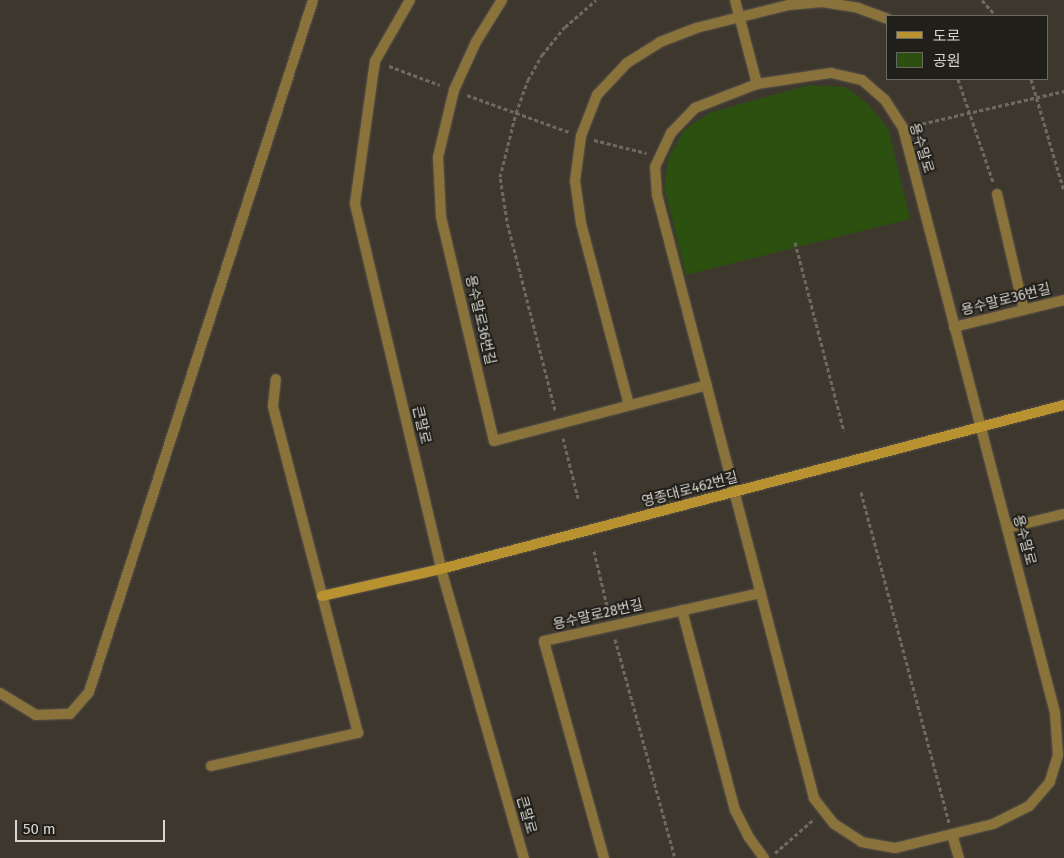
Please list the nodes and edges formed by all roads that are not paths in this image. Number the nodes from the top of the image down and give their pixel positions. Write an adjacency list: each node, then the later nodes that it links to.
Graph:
1 (313, 0): 24 (street)
2 (410, 0): 20 (street, 큰말로)
3 (502, 0): 14 (street, 용수말로36번길)
4 (735, 0): 5 (street)
5 (739, 16): 6 (street); 7 (street); 14 (street)
6 (886, 18)
7 (758, 84): 11 (street, 용수말로); 13 (street, 용수말로)
8 (997, 194): 10 (street)
9 (1064, 300): 10 (street, 용수말로36번길)
10 (1024, 310): 11 (street, 용수말로36번길)
11 (954, 327): 16 (street, 용수말로)
12 (276, 379): 22 (street)
13 (707, 385): 14 (street, 용수말로36번길); 17 (street, 용수말로)
14 (629, 405)
15 (1064, 406): 16 (street, 영종대로462번길)
16 (980, 428): 17 (street, 영종대로462번길); 19 (street, 용수말로)
17 (735, 492): 20 (street, 영종대로462번길); 21 (street, 용수말로)
18 (1064, 514): 19 (street)
19 (1007, 528): 26 (street, 용수말로)
20 (441, 569): 22 (street, 영종대로462번길); 27 (street, 큰말로)
21 (761, 593): 23 (street, 용수말로28번길); 26 (street, 용수말로)
22 (322, 596): 25 (street)
23 (682, 610): 28 (street, 용수말로28번길); 29 (street)
24 (0, 693)
25 (211, 766)
26 (952, 834): 30 (street)
27 (524, 858)
28 (604, 858)
29 (764, 858)
30 (959, 858)

